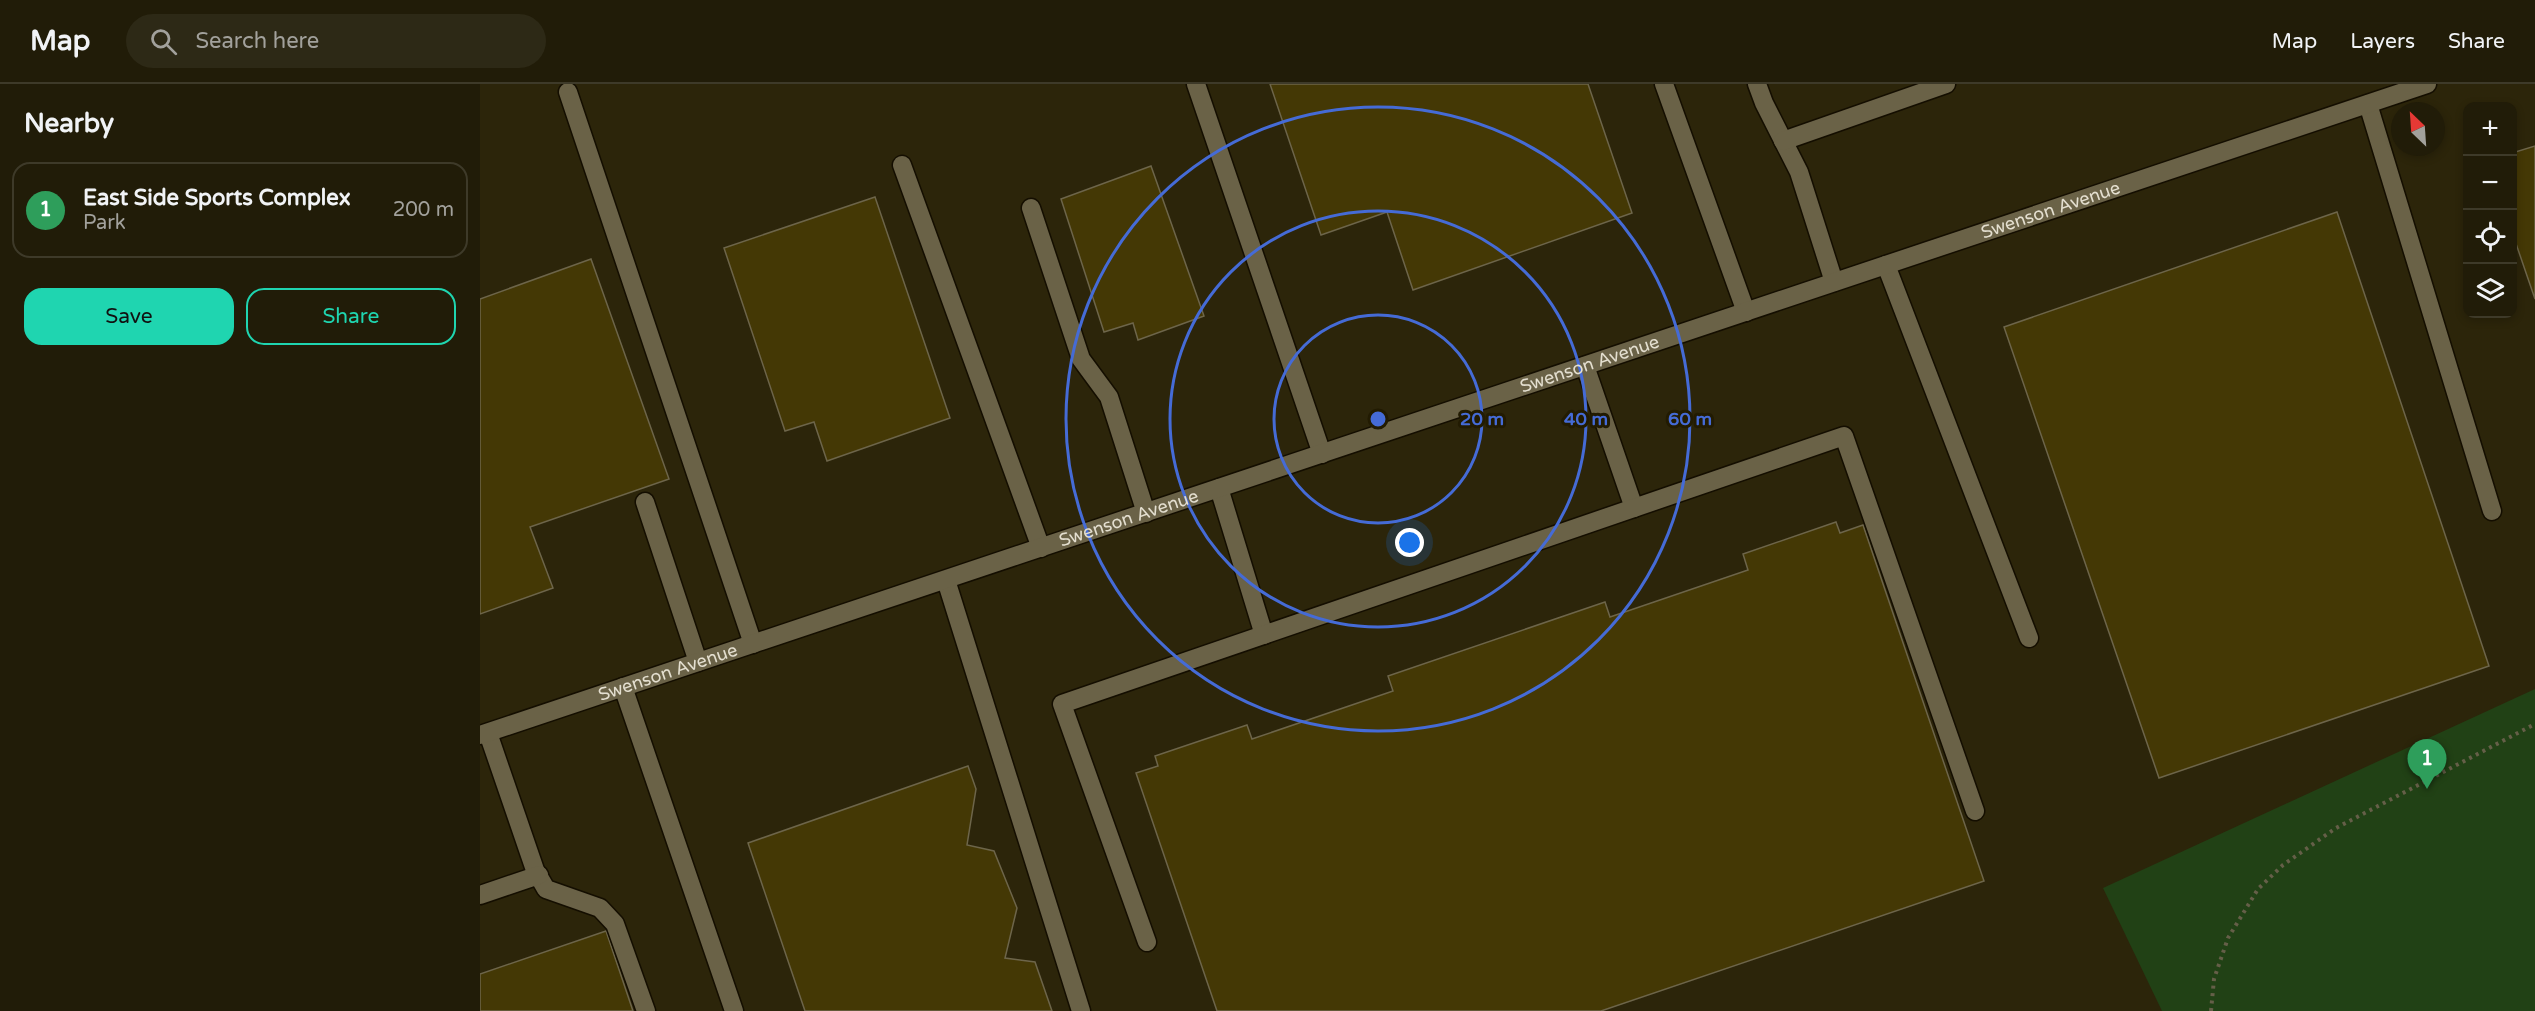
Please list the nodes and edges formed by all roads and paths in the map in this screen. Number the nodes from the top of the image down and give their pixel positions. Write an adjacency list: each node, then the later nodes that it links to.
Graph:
1 (1196, 84): 15 (street)
2 (1664, 84): 13 (street)
3 (1758, 84): 8 (street)
4 (1946, 84): 8 (street)
5 (2417, 86): 7 (street, Swenson Avenue)
6 (568, 92): 25 (street)
7 (2368, 104): 11 (street, Swenson Avenue); 19 (street)
8 (1783, 141): 12 (street)
9 (902, 165): 21 (street)
10 (1031, 208): 20 (street)
11 (1887, 265): 12 (street, Swenson Avenue); 24 (street)
12 (1834, 282): 13 (street, Swenson Avenue)
13 (1746, 312): 14 (street, Swenson Avenue)
14 (1585, 366): 15 (street, Swenson Avenue); 18 (street)
15 (1322, 454): 16 (street, Swenson Avenue)
16 (1219, 488): 20 (street, Swenson Avenue); 23 (street)
17 (645, 502): 26 (street)
18 (1634, 508): 23 (street); 30 (street)
19 (2492, 511)
20 (1146, 513): 21 (street, Swenson Avenue)
21 (1041, 548): 22 (street, Swenson Avenue)
22 (946, 580): 25 (street, Swenson Avenue); 36 (street)
23 (1264, 635): 33 (street)
24 (2029, 638)
25 (753, 644): 26 (street, Swenson Avenue)
26 (698, 662): 27 (street, Swenson Avenue)
27 (623, 687): 29 (street, Swenson Avenue); 35 (street)
28 (2535, 724): 37 (path)
29 (484, 734): 31 (street)
30 (1975, 811)
31 (539, 875): 32 (street); 34 (street)
32 (480, 895)
33 (1147, 942)
34 (646, 1011)
35 (734, 1011)
36 (1082, 1011)
37 (2211, 1011)

